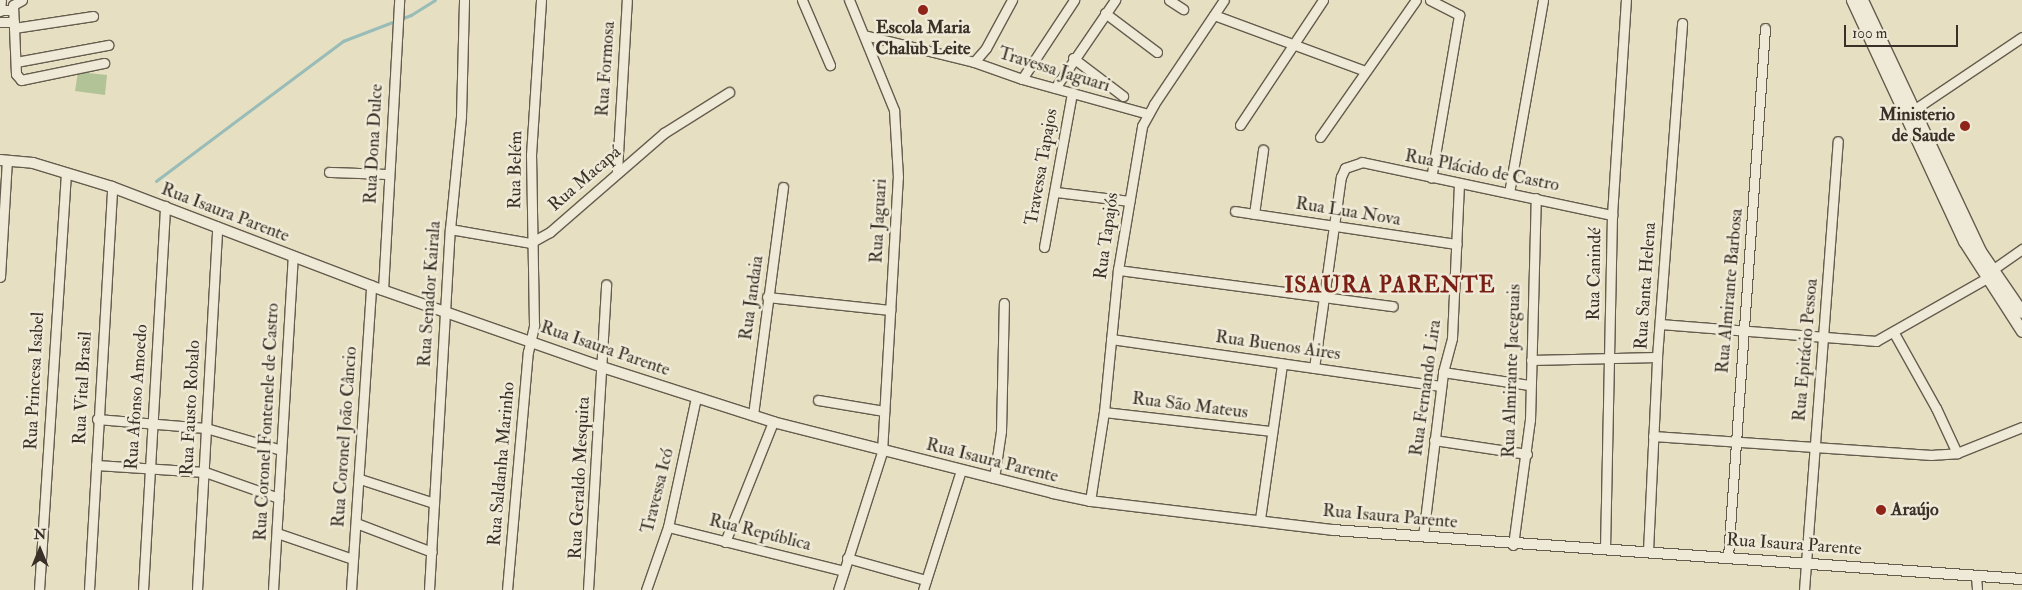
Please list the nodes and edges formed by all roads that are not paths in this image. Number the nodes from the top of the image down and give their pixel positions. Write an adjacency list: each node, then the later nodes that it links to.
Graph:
1 (1, 0): 23 (street)
2 (22, 0): 22 (street)
3 (399, 0): 57 (street, Rua Dona Dulce)
4 (464, 0): 72 (street, Rua Senador Kairala)
5 (542, 0): 73 (street, Rua Belém)
6 (628, 0): 54 (street, Rua Formosa)
7 (802, 0): 40 (street)
8 (849, 0): 31 (street, Rua Jaguari)
9 (1012, 0): 38 (street)
10 (1074, 0): 42 (street)
11 (1115, 0): 24 (street)
12 (1169, 0): 21 (street)
13 (1224, 0): 25 (street, Rua Tapajós)
14 (1323, 0): 33 (street)
15 (1416, 0): 41 (street)
16 (1430, 0): 58 (street)
17 (1543, 0): 63 (street)
18 (1626, 0): 69 (street, Rua Canindé)
19 (1852, 0): 79 (main road)
20 (1862, 0): 47 (main road)
21 (1183, 9)
22 (13, 10): 23 (street); 29 (street)
23 (0, 11)
24 (1105, 13): 35 (street); 36 (street)
25 (1214, 15): 33 (street); 48 (street, Rua Tapajós)
26 (93, 16): 29 (street)
27 (0, 22): 29 (street)
28 (1682, 23): 91 (street, Rua Santa Helena)
29 (14, 25): 37 (street)
30 (1765, 28): 92 (street, Rua Almirante Barbosa)
31 (864, 35): 38 (street, Travessa Jaguari); 89 (street, Rua Jaguari)
32 (2022, 37): 47 (street)
33 (1294, 44): 41 (street); 49 (street)
34 (108, 45): 37 (street)
35 (1157, 52)
36 (1073, 58): 43 (street); 46 (street)
37 (16, 62): 39 (street)
38 (974, 62): 42 (street, Travessa Jaguari)
39 (104, 63)
40 (830, 65)
41 (1365, 71): 50 (street)
42 (1022, 79): 43 (street, Travessa Jaguari)
43 (1054, 88): 45 (street, Travessa Jaguari)
44 (729, 92): 54 (street, Rua Macapá)
45 (1072, 93): 48 (street, Travessa Jaguari); 62 (street, Travessa Tapajos)
46 (1123, 96)
47 (1915, 109): 79 (main road)
48 (1148, 114): 65 (street, Rua Tapajós)
49 (1240, 125)
50 (1320, 138)
51 (1838, 142): 95 (street, Rua Epitácio Pessoa)
52 (1263, 150): 68 (street)
53 (3, 160): 56 (street, Rua Isaura Parente); 80 (street)
54 (617, 171): 73 (street, Rua Macapá)
55 (329, 172): 57 (street)
56 (66, 173): 60 (street, Rua Isaura Parente); 153 (street, Rua Princesa Isabel)
57 (389, 174): 83 (street, Rua Dona Dulce)
58 (1431, 178): 59 (street, Rua Plácido de Castro); 71 (street, Rua Plácido de Castro)
59 (1459, 185): 63 (street, Rua Plácido de Castro); 74 (street, Rua Fernando Lira)
60 (112, 187): 66 (street, Rua Isaura Parente); 112 (street, Rua Vital Brasil)
61 (783, 187): 84 (street, Rua Jandaia)
62 (1056, 192): 65 (street); 75 (street, Travessa Tapajos)
63 (1509, 193): 64 (street, Rua Plácido de Castro)
64 (1536, 198): 69 (street, Rua Plácido de Castro); 100 (street, Rua Almirante Jaceguais)
65 (1129, 201): 78 (street, Rua Tapajós)
66 (164, 206): 70 (street, Rua Isaura Parente); 113 (street, Rua Afonso Amoedo)
67 (1234, 211): 68 (street, Rua Lua Nova)
68 (1254, 214): 71 (street, Rua Lua Nova)
69 (1612, 214): 98 (street, Rua Canindé)
70 (217, 227): 77 (street, Rua Isaura Parente); 116 (street, Rua Fausto Robalo)
71 (1335, 227): 74 (street, Rua Lua Nova); 85 (street)
72 (450, 229): 73 (street); 88 (street, Rua Senador Kairala)
73 (530, 243): 97 (street, Rua Belém)
74 (1457, 244): 104 (street, Rua Fernando Lira)
75 (1044, 247)
76 (2022, 249): 79 (street)
77 (293, 257): 82 (street, Rua Isaura Parente); 122 (street, Rua Coronel Fontenele de Castro)
78 (1118, 270): 85 (street); 96 (street, Rua Tapajós)
79 (1989, 274): 90 (main road); 93 (main road); 94 (street)
80 (0, 277)
81 (606, 285): 102 (street, Rua Geraldo Mesquita)
82 (371, 286): 83 (street, Rua Isaura Parente); 131 (street, Rua Coronel João Câncio)
83 (383, 290): 88 (street, Rua Isaura Parente)
84 (767, 297): 89 (street); 111 (street, Rua Jandaia)
85 (1324, 297): 87 (street); 103 (street)
86 (1004, 303): 130 (street)
87 (1392, 306)
88 (445, 310): 97 (street, Rua Isaura Parente); 134 (street, Rua Senador Kairala)
89 (890, 310): 109 (street, Rua Jaguari)
90 (2022, 312)
91 (1660, 324): 92 (street); 99 (street, Rua Santa Helena)
92 (1742, 330): 95 (street); 120 (street, Rua Almirante Barbosa)
93 (2022, 331)
94 (1894, 333): 95 (street); 124 (street)
95 (1822, 338): 121 (street, Rua Epitácio Pessoa)
96 (1111, 339): 101 (street, Rua Buenos Aires); 110 (street, Rua Tapajós)
97 (530, 340): 102 (street, Rua Isaura Parente); 160 (street, Rua Saldanha Marinho)
98 (1609, 358): 99 (street); 100 (street); 142 (street, Rua Canindé)
99 (1657, 358): 118 (street, Rua Santa Helena)
100 (1531, 360): 105 (street, Rua Almirante Jaceguais)
101 (1282, 364): 103 (street, Rua Buenos Aires); 117 (street)
102 (602, 368): 107 (street, Rua Isaura Parente); 161 (street, Rua Geraldo Mesquita)
103 (1314, 368): 106 (street, Rua Buenos Aires)
104 (1443, 372): 105 (street); 106 (street, Rua Fernando Lira)
105 (1529, 385): 125 (street, Rua Almirante Jaceguais)
106 (1441, 386): 119 (street, Rua Fernando Lira)
107 (696, 398): 111 (street, Rua Isaura Parente); 137 (street, Travessa Icó)
108 (818, 400): 109 (street)
109 (884, 411): 123 (street, Rua Jaguari)
110 (1104, 412): 117 (street, Rua São Mateus); 133 (street, Rua Tapajós)
111 (753, 415): 114 (street, Rua Isaura Parente)
112 (97, 419): 113 (street); 126 (street, Rua Vital Brasil)
113 (152, 422): 116 (street); 127 (street, Rua Afonso Amoedo)
114 (773, 422): 123 (street, Rua Isaura Parente); 140 (street)
115 (2022, 427): 124 (street)
116 (206, 428): 122 (street); 129 (street, Rua Fausto Robalo)
117 (1272, 432): 135 (street)
118 (1653, 436): 120 (street); 143 (street, Rua Santa Helena)
119 (1434, 440): 125 (street); 139 (street, Rua Fernando Lira)
120 (1736, 444): 121 (street); 145 (street, Rua Almirante Barbosa)
121 (1813, 446): 124 (street); 148 (street, Rua Epitácio Pessoa)
122 (281, 450): 132 (street, Rua Coronel Fontenele de Castro)
123 (882, 452): 128 (street, Rua Isaura Parente); 146 (street, Rua Jaguari)
124 (1957, 453)
125 (1527, 454): 141 (street, Rua Almirante Jaceguais)
126 (96, 465): 127 (street); 154 (street, Rua Vital Brasil)
127 (148, 468): 129 (street); 155 (street, Rua Afonso Amoedo)
128 (961, 470): 130 (street, Rua Isaura Parente); 152 (street)
129 (205, 472): 132 (street); 156 (street, Rua Fausto Robalo)
130 (994, 478): 133 (street, Rua Isaura Parente)
131 (360, 479): 134 (street); 136 (street, Rua Coronel João Câncio)
132 (280, 498): 138 (street, Rua Coronel Fontenele de Castro)
133 (1090, 501): 135 (street, Rua Isaura Parente)
134 (434, 503): 144 (street, Rua Senador Kairala)
135 (1260, 520): 139 (street, Rua Isaura Parente)
136 (356, 523): 144 (street); 147 (street, Rua Coronel João Câncio)
137 (668, 527): 140 (street, Rua República); 162 (street, Travessa Icó)
138 (277, 533): 147 (street); 157 (street, Rua Coronel Fontenele de Castro)
139 (1424, 536): 141 (street, Rua Isaura Parente)
140 (725, 542): 149 (street, Rua República)
141 (1513, 545): 142 (street, Rua Isaura Parente)
142 (1606, 549): 143 (street, Rua Isaura Parente)
143 (1648, 551): 145 (street, Rua Isaura Parente)
144 (432, 552): 159 (street, Rua Senador Kairala)
145 (1728, 557): 148 (street, Rua Isaura Parente)
146 (847, 558): 149 (street, Rua Jaguari); 152 (street)
147 (353, 559): 158 (street, Rua Coronel João Câncio)
148 (1807, 561): 150 (street, Rua Isaura Parente); 165 (street, Rua Epitácio Pessoa)
149 (844, 570): 163 (street, Rua Jaguari)
150 (1976, 575): 151 (street, Rua Isaura Parente); 166 (street)
151 (2022, 579)
152 (926, 580): 164 (street)
153 (39, 590)
154 (89, 590)
155 (143, 590)
156 (197, 590)
157 (273, 590)
158 (351, 590)
159 (429, 590)
160 (507, 590)
161 (588, 590)
162 (646, 590)
163 (838, 590)
164 (923, 590)
165 (1804, 590)
166 (1977, 590)

